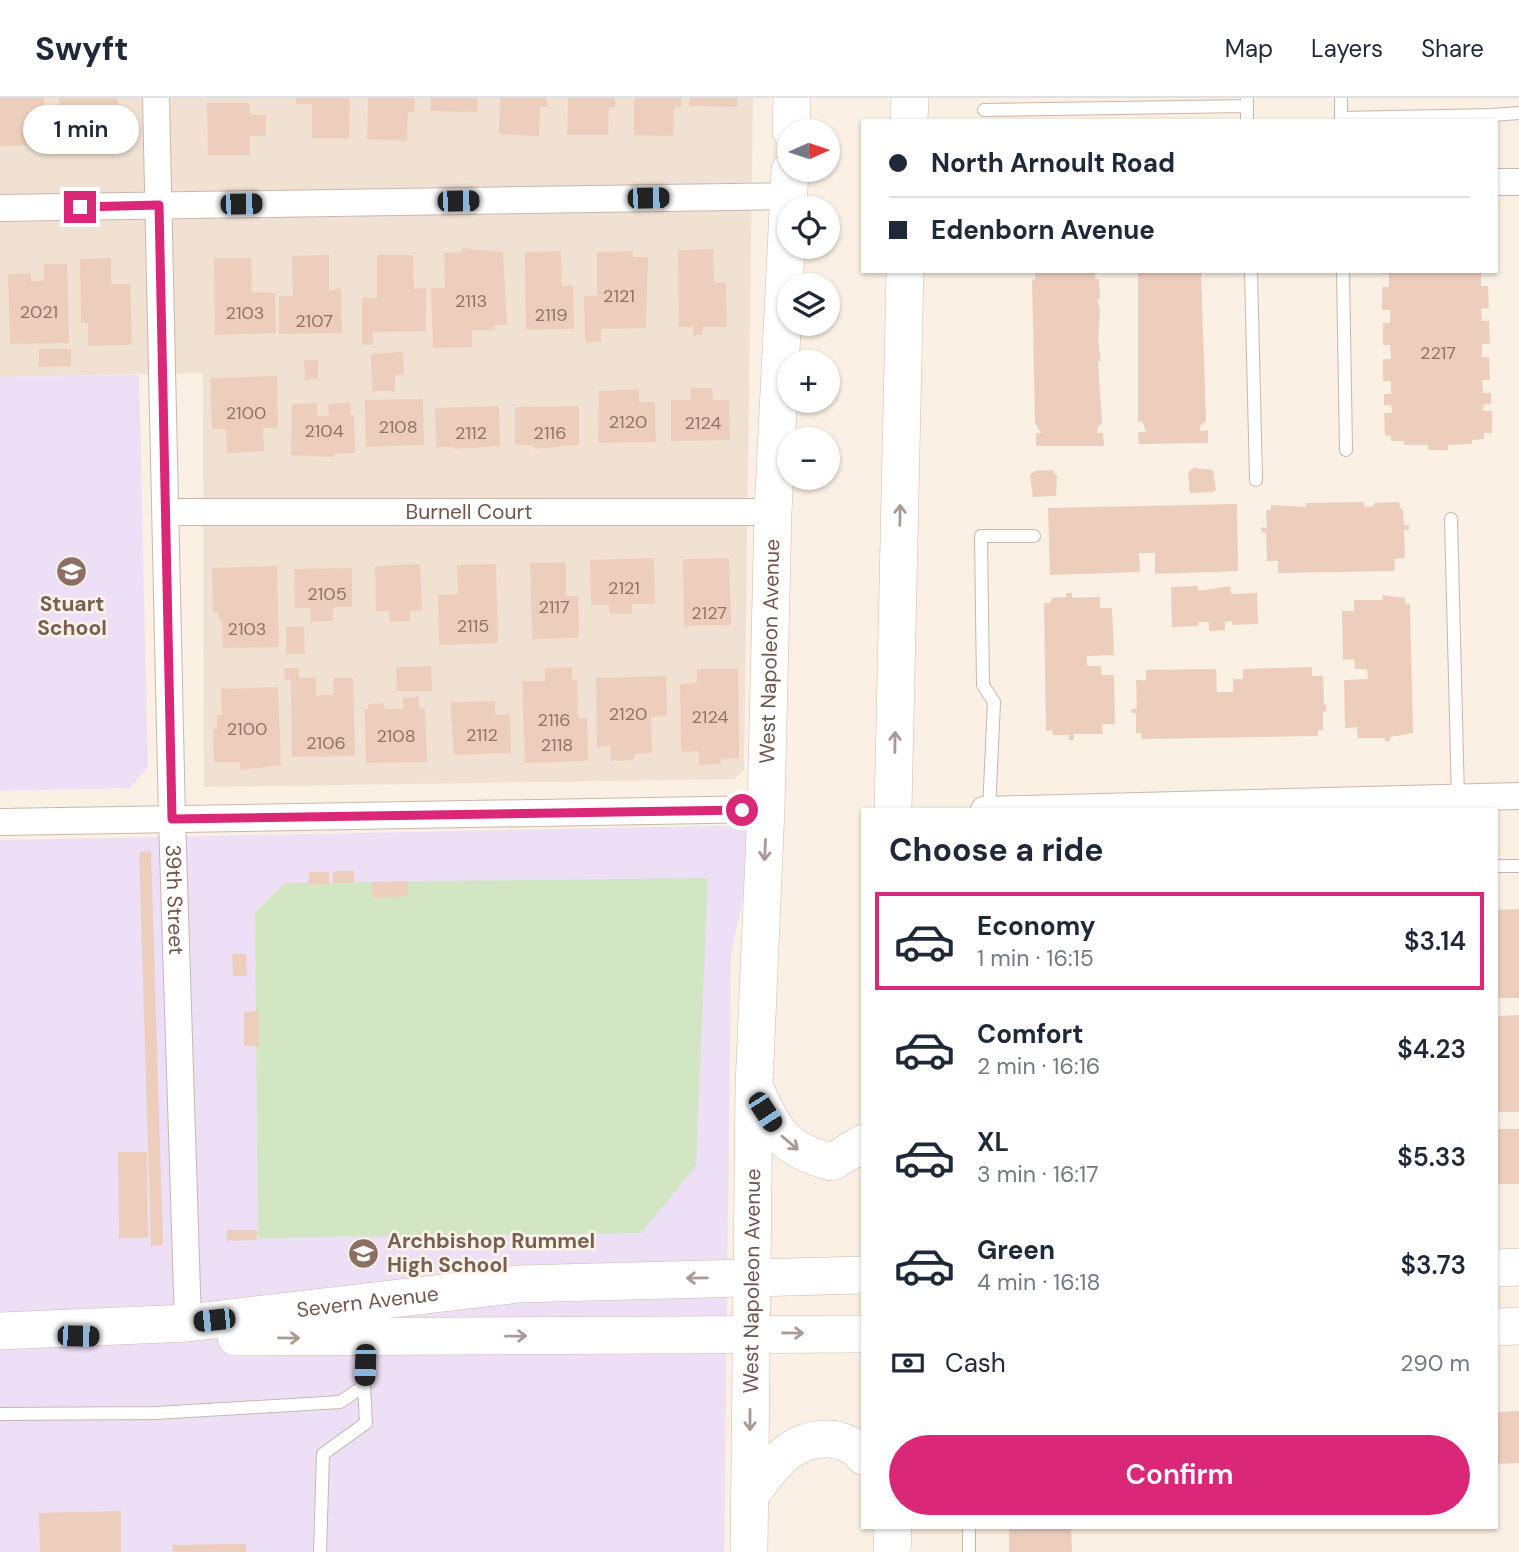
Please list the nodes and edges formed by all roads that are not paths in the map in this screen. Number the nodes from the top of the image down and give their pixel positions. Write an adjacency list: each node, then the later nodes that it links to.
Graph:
1 (156, 98): 15 (street, 39th Street)
2 (792, 98): 9 (main road)
3 (910, 98): 10 (main road)
4 (1341, 98): 11 (lane)
5 (1247, 102): 6 (lane)
6 (984, 110)
7 (1519, 113): 8 (lane)
8 (1492, 118): 11 (lane)
9 (791, 119)
10 (909, 119)
11 (1340, 119)
12 (1498, 182): 13 (street)
13 (1519, 182)
14 (790, 183): 15 (street); 23 (main road, West Napoleon Avenue)
15 (159, 205): 16 (street); 22 (street, 39th Street)
16 (0, 208)
17 (905, 273): 28 (main road, one-way to 17)
18 (1251, 273): 21 (lane)
19 (1343, 273): 20 (lane)
20 (1346, 450)
21 (1255, 480)
22 (166, 512): 23 (street, Burnell Court); 32 (street, 39th Street)
23 (773, 512): 31 (main road, West Napoleon Avenue)
24 (1451, 519): 27 (lane)
25 (1034, 536): 29 (lane)
26 (1519, 796): 27 (street)
27 (1458, 798): 30 (street)
28 (893, 808)
29 (989, 808)
30 (1067, 808)
31 (766, 809): 32 (street); 36 (main road, West Napoleon Avenue, one-way to 36)
32 (172, 819): 33 (street); 43 (street, 39th Street)
33 (0, 822)
34 (1498, 866): 35 (lane)
35 (1519, 866)
36 (754, 1086): 37 (main road, one-way to 37); 41 (main road, West Napoleon Avenue)
37 (861, 1144)
38 (1498, 1268): 39 (main road)
39 (1519, 1268)
40 (861, 1275): 41 (main road, Severn Avenue)
41 (751, 1278): 42 (main road, Severn Avenue, one-way to 42); 47 (main road, West Napoleon Avenue)
42 (366, 1321): 43 (main road, Severn Avenue); 46 (main road, Severn Avenue, one-way to 42); 47 (main road, Severn Avenue, one-way to 47); 49 (lane)
43 (188, 1323): 46 (main road, Severn Avenue)
44 (1519, 1326): 45 (main road)
45 (1498, 1327)
46 (0, 1333)
47 (750, 1333): 48 (main road, Severn Avenue, one-way to 48); 52 (main road, West Napoleon Avenue, one-way to 52)
48 (861, 1334)
49 (364, 1386): 50 (lane); 55 (lane)
50 (0, 1414)
51 (861, 1453): 52 (main road)
52 (750, 1495): 56 (main road, West Napoleon Avenue)
53 (893, 1529): 57 (main road)
54 (969, 1529): 58 (lane)
55 (320, 1552)
56 (749, 1552)
57 (892, 1552)
58 (969, 1552)

